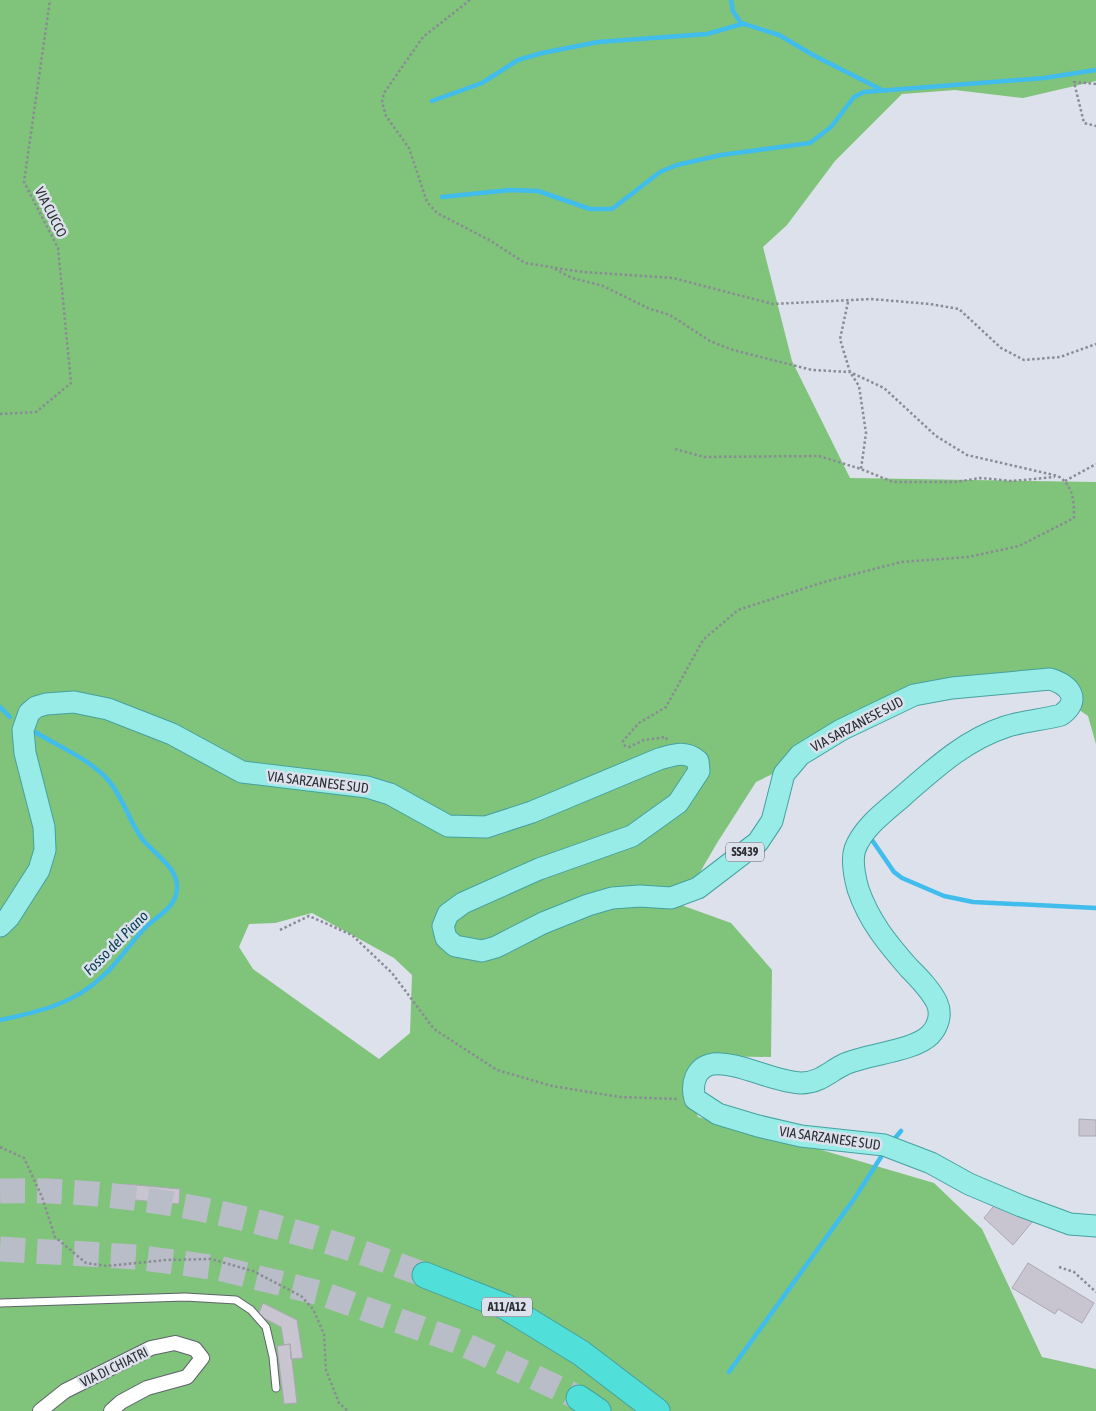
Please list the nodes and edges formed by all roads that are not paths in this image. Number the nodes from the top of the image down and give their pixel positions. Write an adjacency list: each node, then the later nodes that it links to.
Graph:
1 (0, 926): 2 (main road, VIA SARZANESE SUD / SS439)
2 (1096, 1226)
3 (425, 1274): 8 (highway, A11/A12)
4 (0, 1303): 5 (lane)
5 (276, 1388)
6 (40, 1411): 7 (street, VIA DI CHIATRI)
7 (111, 1411)
8 (658, 1411)

